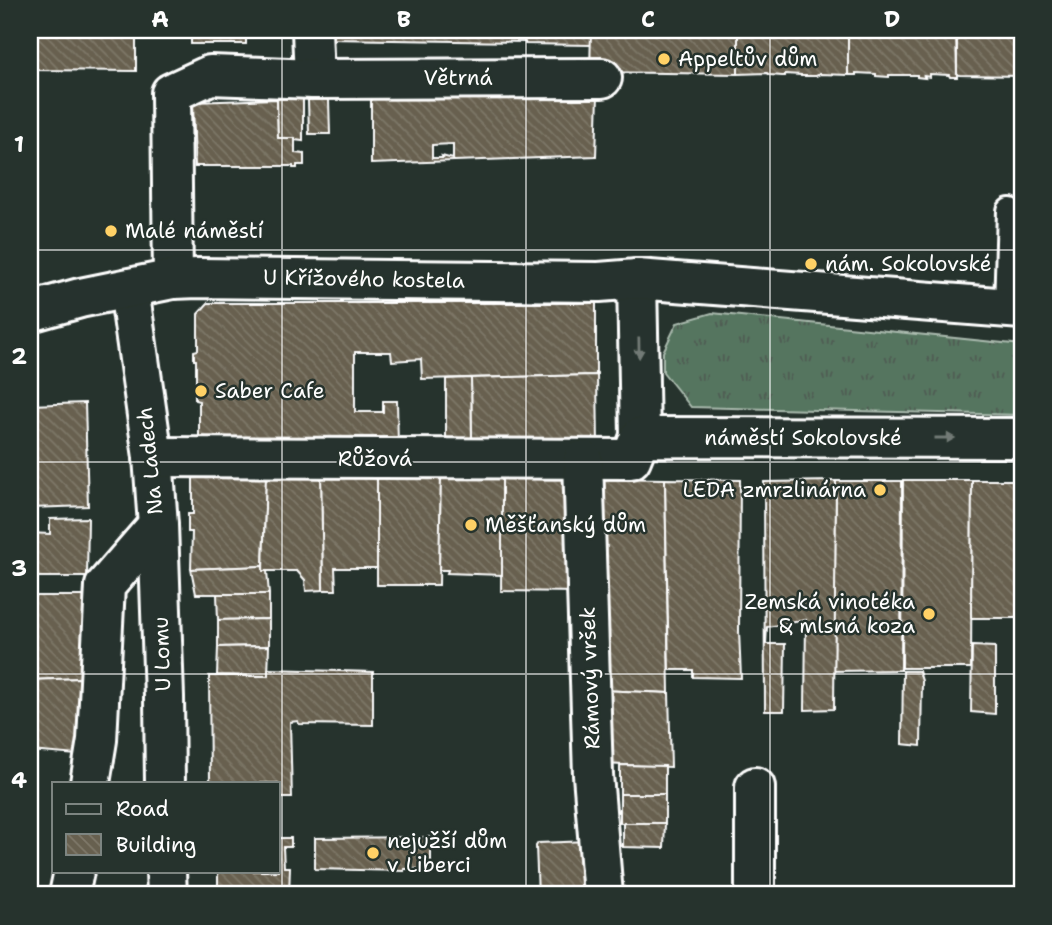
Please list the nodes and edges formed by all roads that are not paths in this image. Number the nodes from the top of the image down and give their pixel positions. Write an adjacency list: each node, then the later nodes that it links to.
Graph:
1 (313, 30): 3 (street)
2 (602, 78): 3 (street, Větrná)
3 (314, 79): 5 (street, Větrná)
4 (1010, 211): 8 (lane)
5 (173, 279): 6 (street, U Křížového kostela); 7 (street, U Křížového kostela)
6 (637, 279): 8 (street); 10 (street, one-way to 10)
7 (129, 289): 9 (street, U Křížového kostela); 12 (street, Na Ladech)
8 (1015, 308)
9 (30, 312)
10 (640, 437): 11 (street, náměstí Sokolovské, one-way to 11); 13 (street)
11 (1022, 438)
12 (153, 457): 13 (street, Růžová); 14 (street, Na Ladech)
13 (591, 460): 22 (street, Rámový vršek)
14 (158, 525): 15 (street, Na Ladech); 16 (street, U Lomu)
15 (90, 782)
16 (165, 782)
17 (755, 787): 23 (street)
18 (75, 872): 20 (street)
19 (166, 872): 21 (street)
20 (69, 895)
21 (167, 895)
22 (603, 895)
23 (755, 895)

